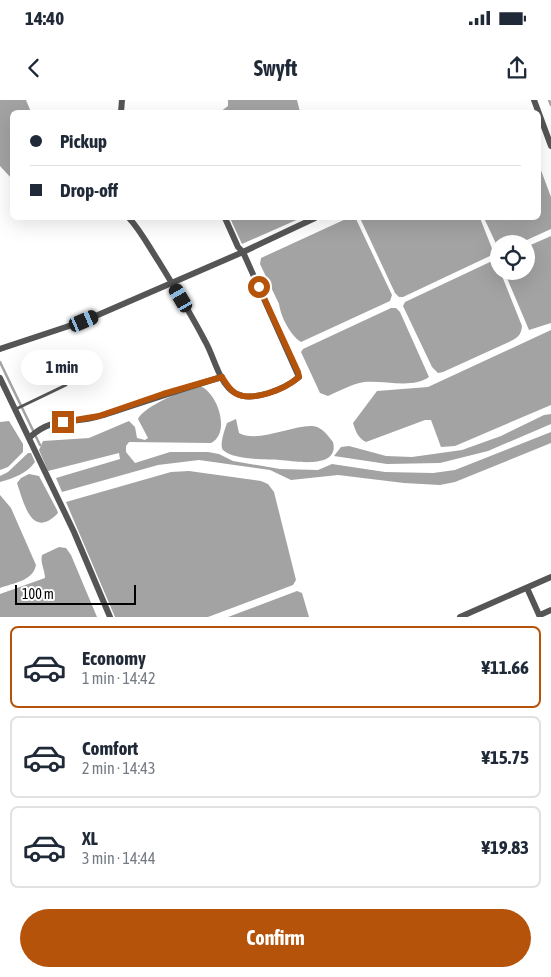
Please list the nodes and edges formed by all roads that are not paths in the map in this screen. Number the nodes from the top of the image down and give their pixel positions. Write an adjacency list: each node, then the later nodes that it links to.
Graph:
1 (541, 124): 2 (street)
2 (551, 146)
3 (130, 220): 7 (street)
4 (226, 220): 6 (street)
5 (311, 220): 6 (street)
6 (243, 252): 7 (street); 9 (street)
7 (173, 283): 8 (street); 9 (street)
8 (0, 349)
9 (222, 377): 13 (street)
10 (0, 378): 12 (street)
11 (66, 385): 12 (lane)
12 (15, 410): 13 (street)
13 (29, 438): 18 (street)
14 (551, 577): 15 (street)
15 (527, 588): 17 (street); 19 (street)
16 (551, 610): 17 (street)
17 (540, 616)
18 (110, 617)
19 (460, 617)

